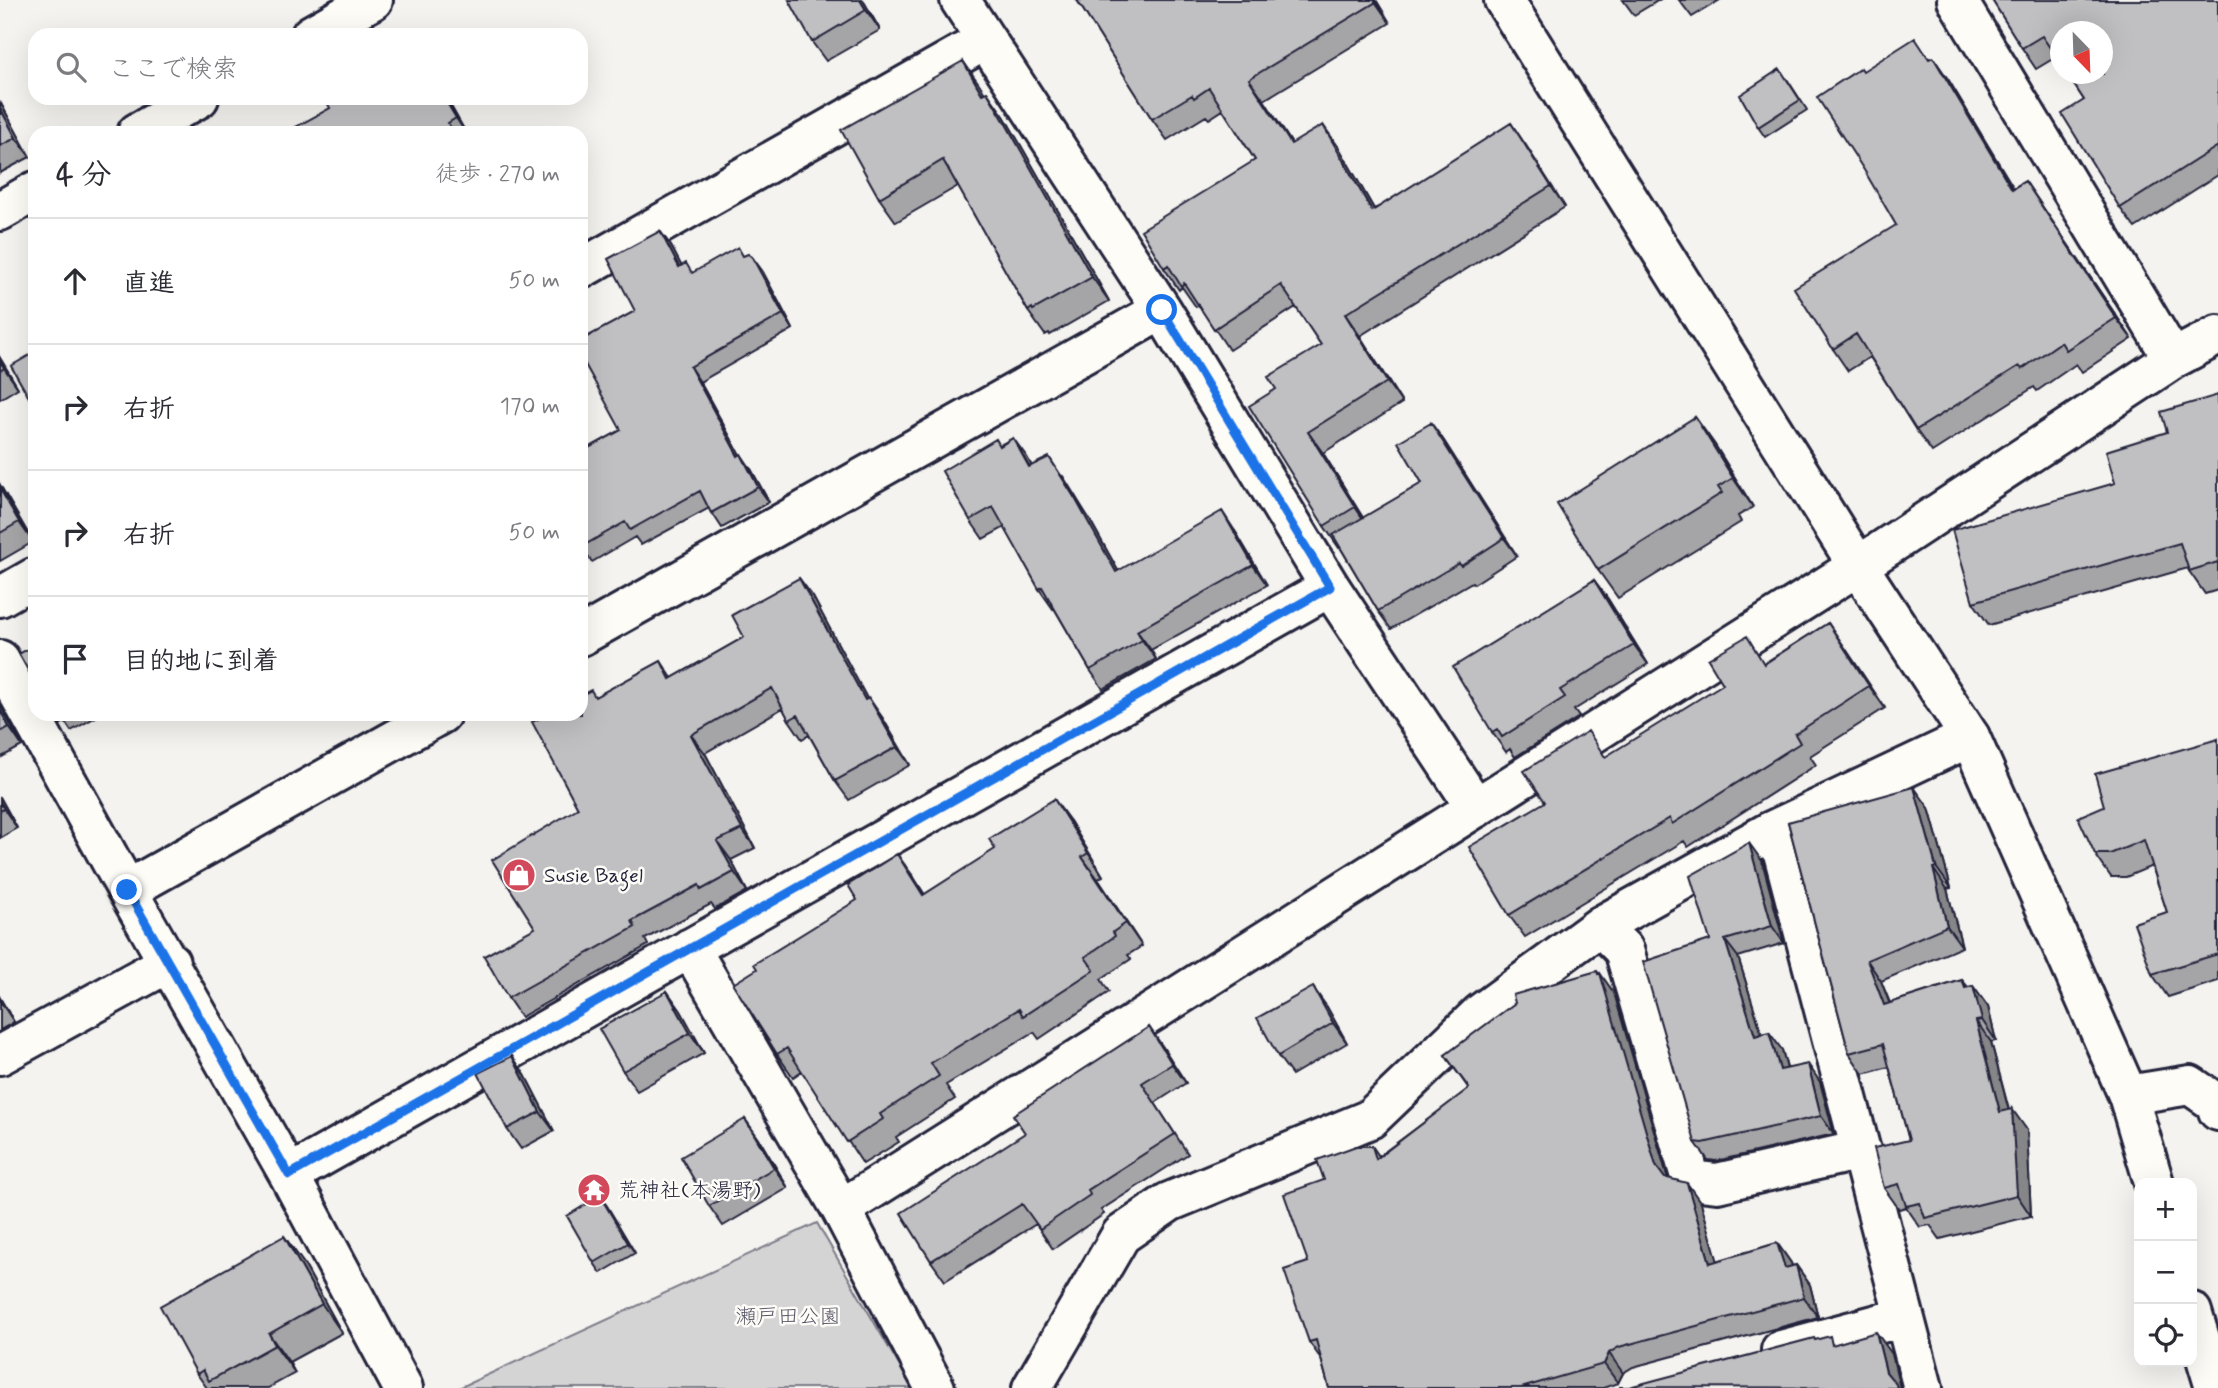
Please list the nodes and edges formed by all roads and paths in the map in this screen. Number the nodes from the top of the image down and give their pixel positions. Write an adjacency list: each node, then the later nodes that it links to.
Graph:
1 (373, 0): 5 (street)
2 (960, 0): 6 (street)
3 (1504, 0): 15 (street)
4 (1957, 0): 14 (street)
5 (323, 28)
6 (984, 41): 11 (street); 12 (street)
7 (188, 105): 8 (street)
8 (150, 126)
9 (28, 195): 10 (street)
10 (0, 211)
11 (588, 265)
12 (1162, 310): 17 (street); 19 (street)
13 (2218, 335): 14 (street)
14 (2174, 359): 15 (street)
15 (1858, 566): 24 (street); 25 (street)
16 (28, 581): 18 (street)
17 (1330, 587): 25 (street); 29 (street)
18 (0, 597)
19 (588, 632)
20 (0, 660): 21 (street)
21 (28, 711)
22 (34, 721): 27 (street)
23 (429, 721): 27 (street)
24 (1970, 737): 26 (street); 32 (street)
25 (1476, 808): 37 (street)
26 (1769, 832): 28 (street); 34 (street)
27 (127, 890): 30 (street)
28 (1600, 926): 34 (street); 43 (street)
29 (690, 948): 35 (street); 37 (street)
30 (170, 962): 31 (street); 35 (street)
31 (0, 1055)
32 (2128, 1095): 33 (street); 36 (street)
33 (2218, 1111)
34 (1861, 1150): 38 (street)
35 (289, 1175): 41 (street)
36 (2153, 1178)
37 (841, 1209): 42 (street)
38 (1904, 1317): 40 (street); 44 (street)
39 (2197, 1329): 45 (street)
40 (1745, 1359)
41 (396, 1386)
42 (935, 1388)
43 (1032, 1388)
44 (1923, 1388)
45 (2215, 1388)

